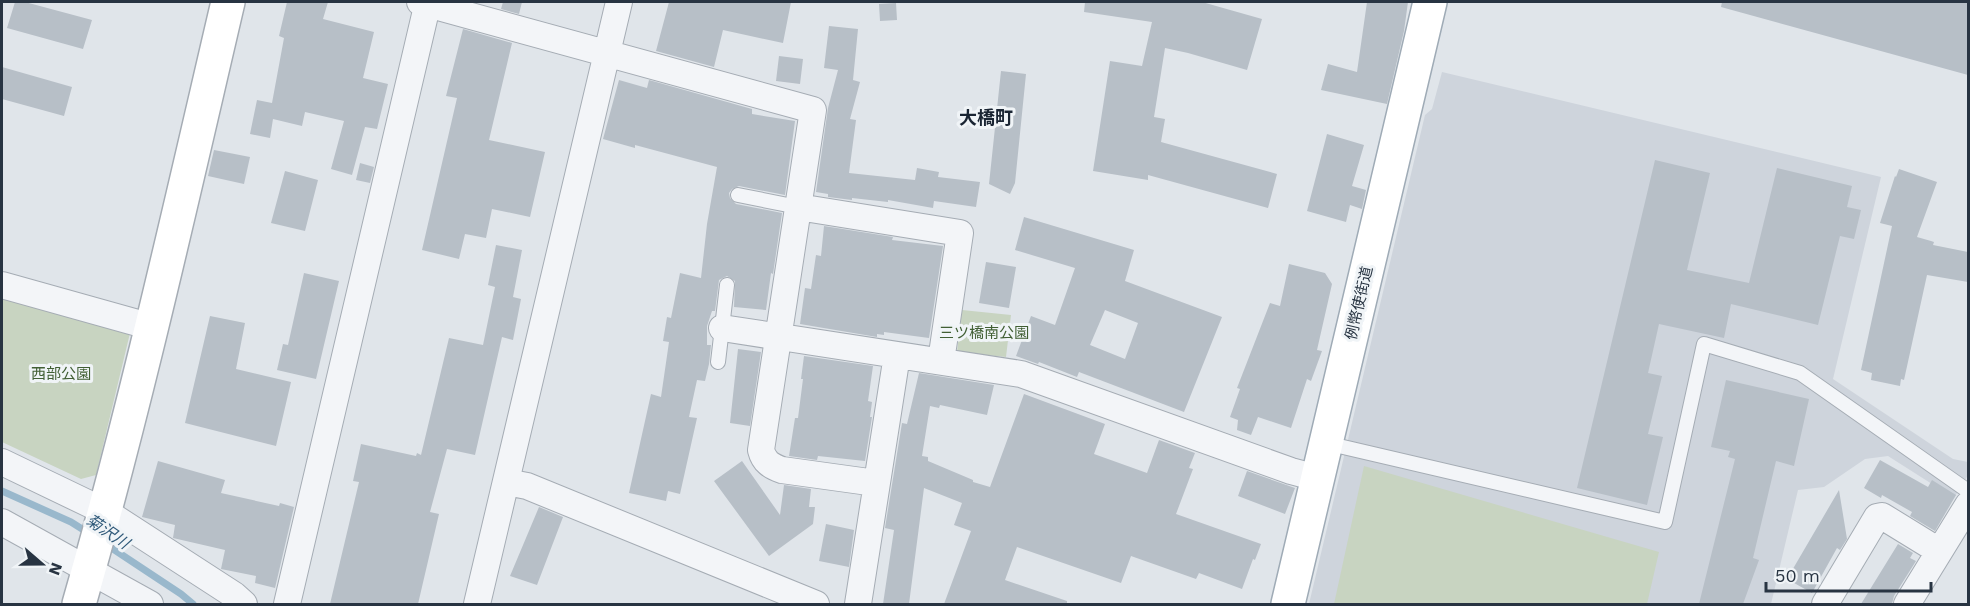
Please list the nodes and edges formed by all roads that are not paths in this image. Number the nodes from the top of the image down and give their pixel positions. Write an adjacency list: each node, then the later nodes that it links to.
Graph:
1 (228, 2): 10 (main road)
2 (425, 2): 5 (street); 30 (street)
3 (619, 2): 5 (street)
4 (1430, 2): 16 (main road, 例幣使街道)
5 (606, 54): 7 (street); 19 (street)
6 (738, 195): 7 (lane)
7 (798, 207): 12 (street); 15 (street)
8 (2, 285): 10 (street)
9 (727, 285): 11 (lane)
10 (152, 327): 23 (main road)
11 (722, 328): 12 (street); 14 (lane)
12 (778, 338): 13 (street); 20 (street)
13 (897, 354): 15 (street); 20 (street)
14 (718, 362)
15 (941, 362): 18 (street)
16 (1326, 443): 18 (main road, 例幣使街道); 21 (lane)
17 (2, 462): 23 (street)
18 (1317, 478): 34 (main road, 例幣使街道)
19 (506, 482): 31 (street); 32 (street)
20 (876, 483): 33 (street)
21 (1968, 491)
22 (1968, 505): 25 (street)
23 (104, 518): 26 (main road); 29 (street)
24 (2, 522): 26 (street)
25 (1939, 551): 35 (street); 36 (street)
26 (91, 564): 27 (main road); 28 (street)
27 (79, 604)
28 (150, 604)
29 (244, 604)
30 (287, 604)
31 (477, 604)
32 (816, 604)
33 (858, 604)
34 (1288, 604)
35 (1825, 604)
36 (1907, 604)

